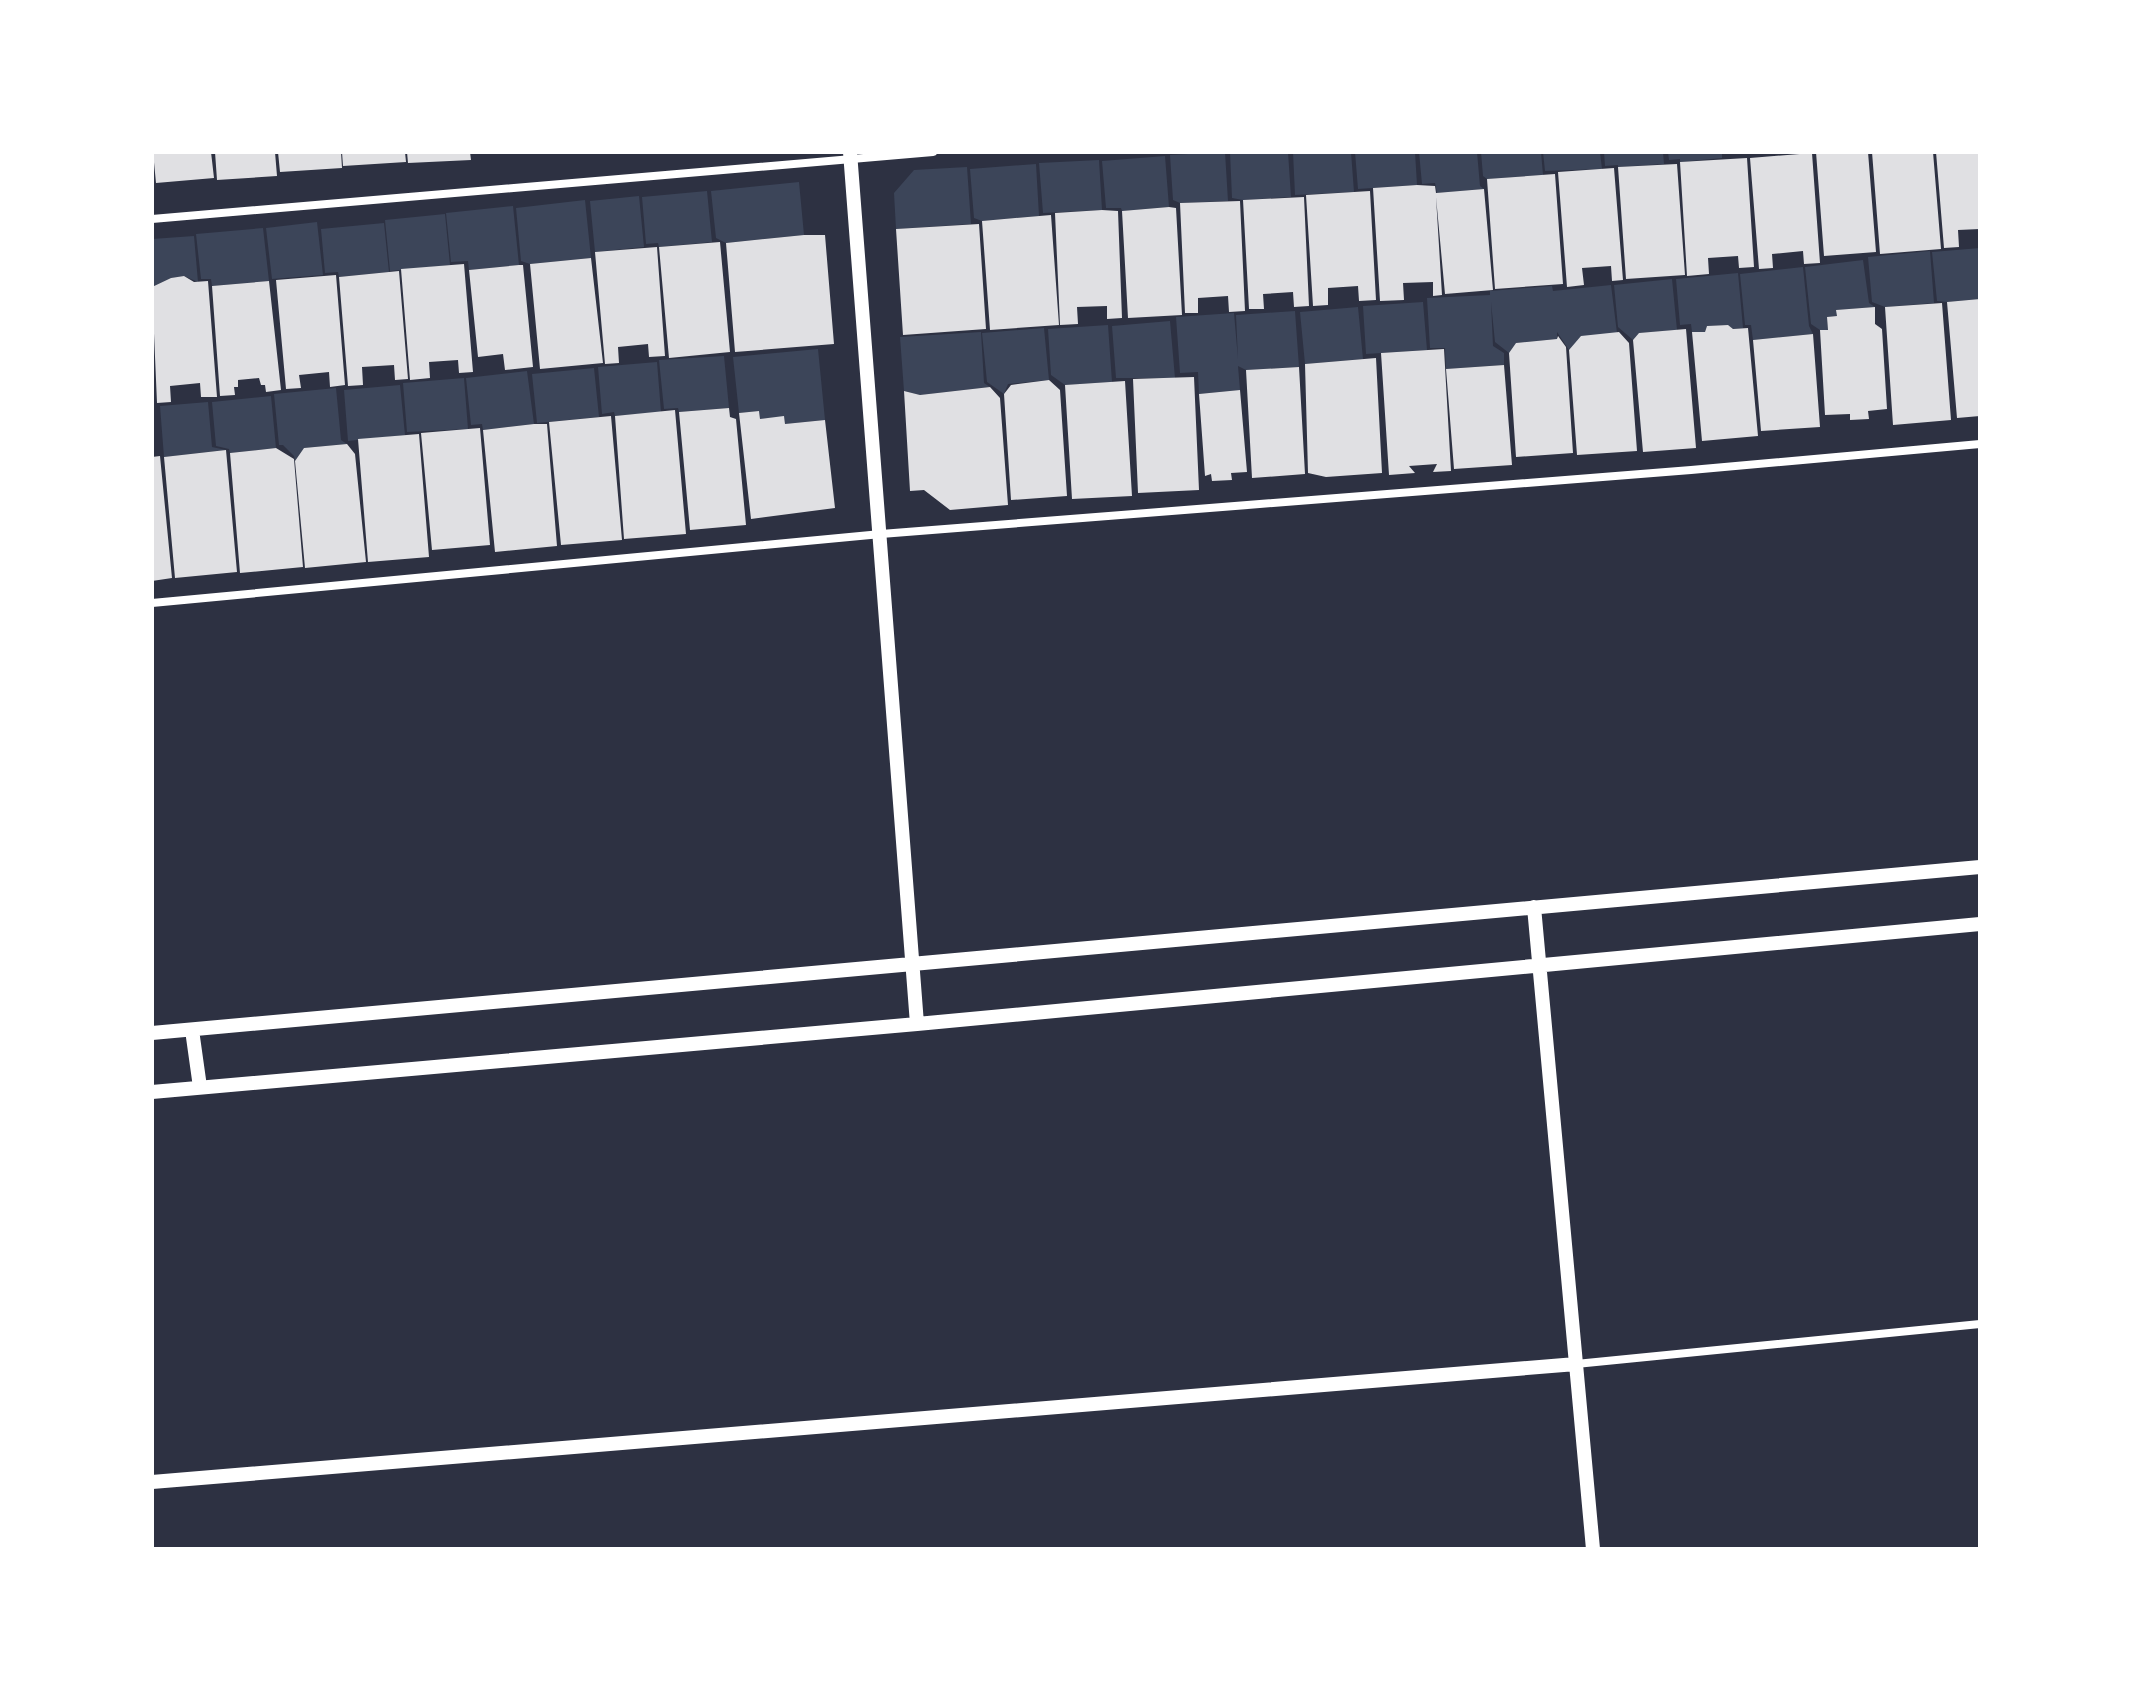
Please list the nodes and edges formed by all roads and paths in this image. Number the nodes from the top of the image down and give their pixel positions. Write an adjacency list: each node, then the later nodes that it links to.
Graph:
1 (933, 152): 2 (street)
2 (850, 156): 3 (street); 5 (street)
3 (152, 219)
4 (1980, 444): 5 (street)
5 (881, 534): 6 (street); 11 (street)
6 (152, 603)
7 (1980, 867): 8 (street)
8 (1534, 907): 10 (street); 11 (street)
9 (1980, 924): 10 (street)
10 (1539, 965): 12 (street); 18 (street)
11 (912, 966): 12 (street); 13 (street)
12 (917, 1024): 15 (street)
13 (192, 1030): 14 (street); 15 (street)
14 (152, 1033)
15 (200, 1087): 16 (street)
16 (152, 1092)
17 (1980, 1324): 18 (street)
18 (1576, 1364): 19 (street); 20 (street)
19 (152, 1482)
20 (1593, 1549)

